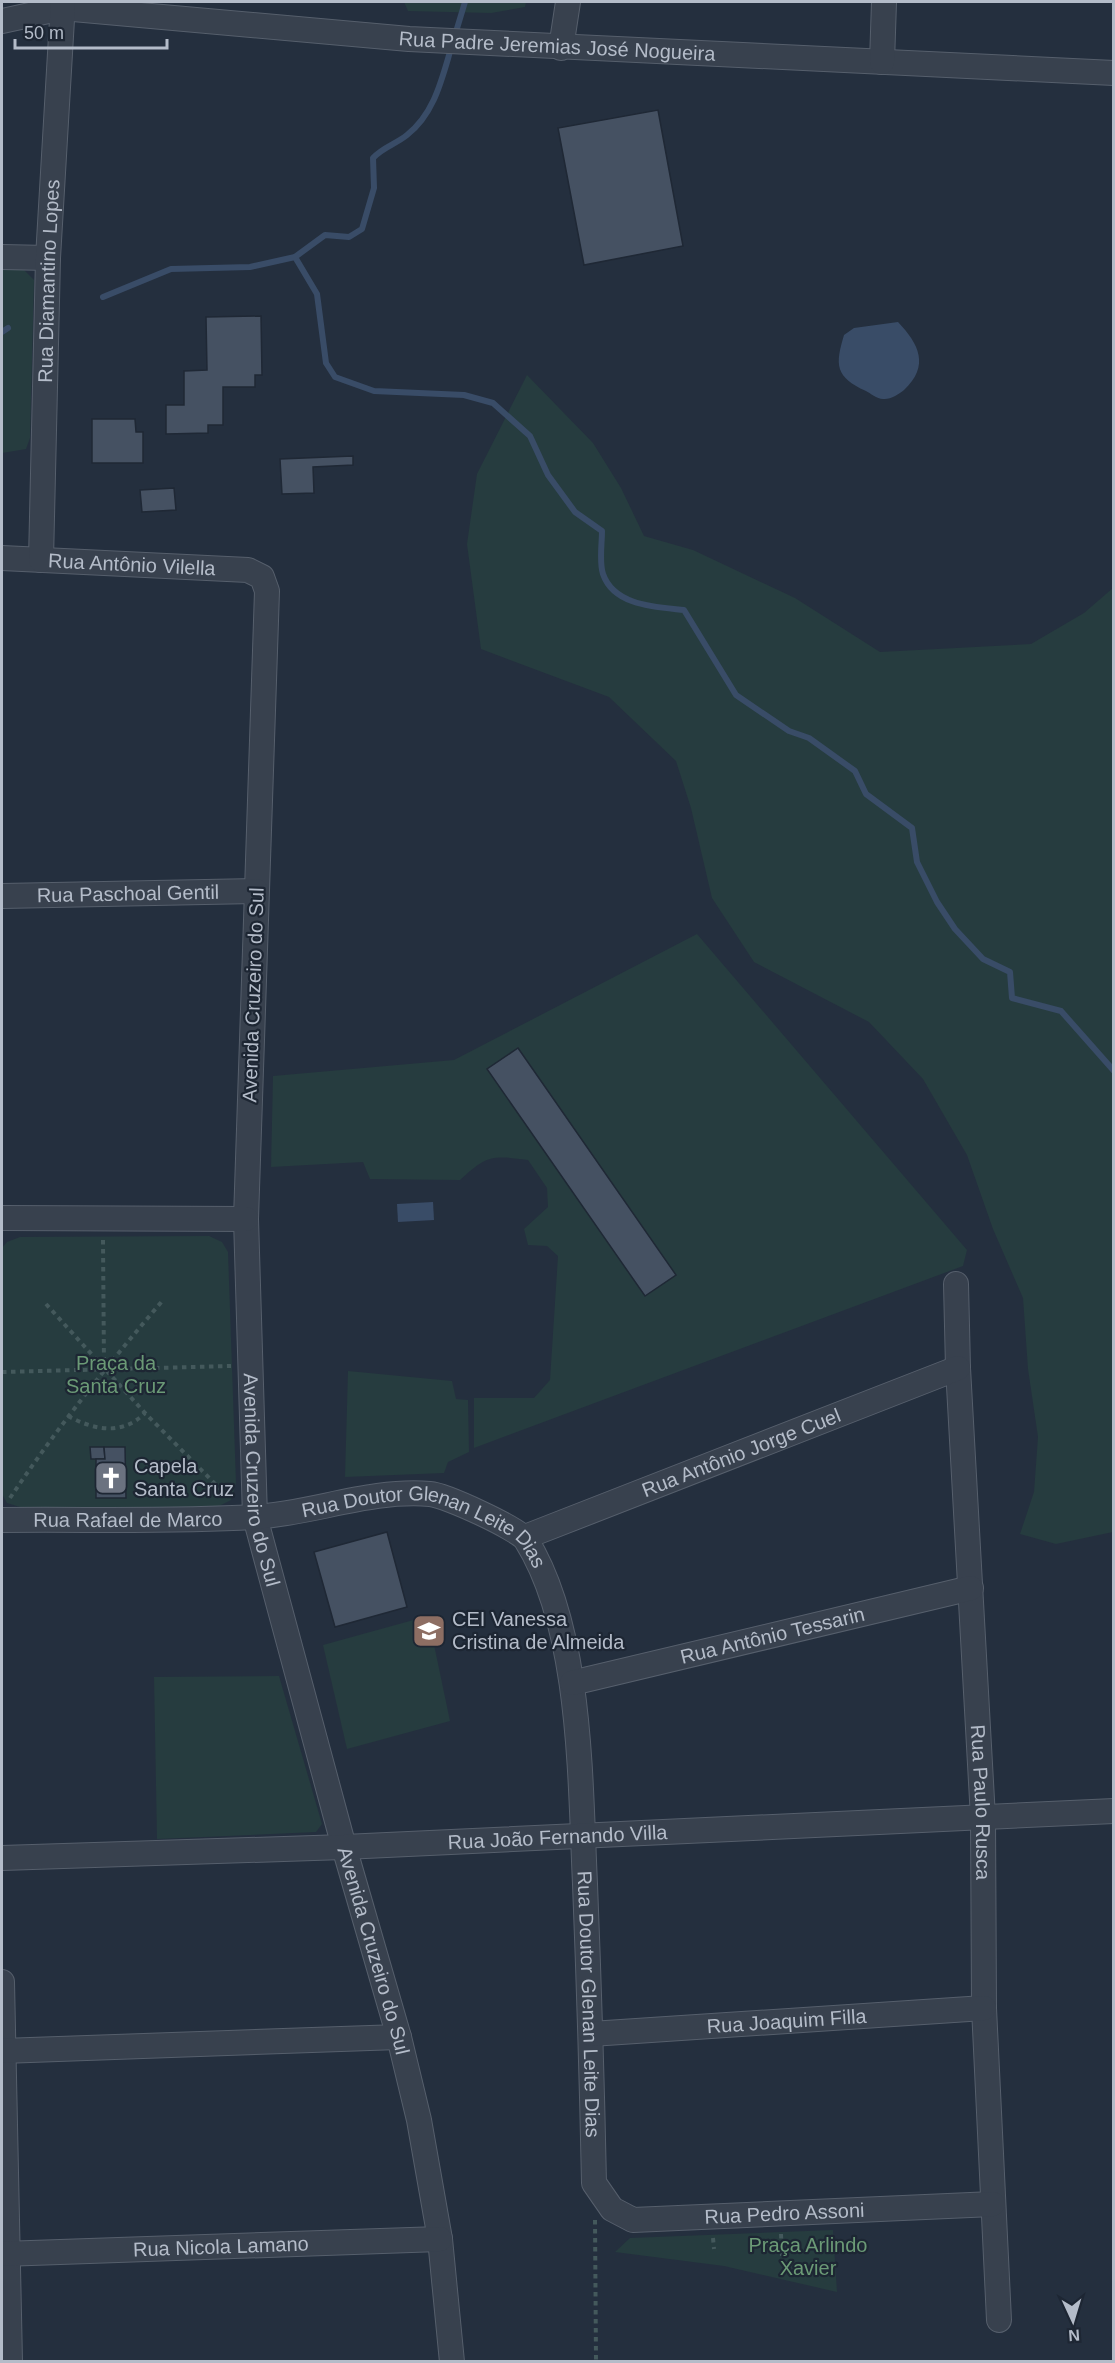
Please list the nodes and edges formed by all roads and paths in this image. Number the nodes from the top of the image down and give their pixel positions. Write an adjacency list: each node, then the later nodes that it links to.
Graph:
1 (568, 2): 5 (street)
2 (884, 2): 6 (street)
3 (62, 5): 4 (street, Rua Padre Jeremias José Nogueira); 5 (street, Rua Padre Jeremias José Nogueira); 9 (street, Rua Diamantino Lopes)
4 (2, 21)
5 (561, 48): 6 (street, Rua Padre Jeremias José Nogueira)
6 (882, 62): 7 (street, Rua Padre Jeremias José Nogueira)
7 (1113, 73)
8 (2, 257): 9 (street)
9 (48, 258): 11 (street, Rua Diamantino Lopes)
10 (2, 558): 11 (street, Rua Antônio Vilella)
11 (41, 560): 12 (street, Rua Antônio Vilella)
12 (262, 577): 13 (street, Avenida Cruzeiro do Sul)
13 (256, 891): 14 (street, Rua Paschoal Gentil); 16 (street, Avenida Cruzeiro do Sul)
14 (2, 896)
15 (2, 1218): 16 (street)
16 (246, 1220): 29 (street, Avenida Cruzeiro do Sul)
17 (103, 1236): 23 (path)
18 (956, 1284): 22 (street, Rua Paulo Rusca)
19 (164, 1299): 23 (path)
20 (46, 1304): 23 (path)
21 (231, 1366): 23 (path)
22 (958, 1368): 30 (street, Rua Antônio Jorge Cuel); 31 (street, Rua Paulo Rusca)
23 (104, 1369): 24 (path); 25 (path); 26 (path)
24 (2, 1372)
25 (145, 1413): 26 (path); 27 (path)
26 (68, 1416): 28 (path)
27 (231, 1500)
28 (4, 1511): 29 (street, Rua Rafael de Marco)
29 (255, 1517): 30 (street, Rua Doutor Glenan Leite Dias); 36 (street, Avenida Cruzeiro do Sul)
30 (525, 1537): 32 (street, Rua Doutor Glenan Leite Dias)
31 (971, 1588): 32 (street, Rua Antônio Tessarin); 34 (street, Rua Paulo Rusca)
32 (572, 1683): 35 (street, Rua Doutor Glenan Leite Dias)
33 (1113, 1811): 34 (street, Rua João Fernando Villa)
34 (983, 1818): 35 (street, Rua João Fernando Villa); 39 (street, Rua Paulo Rusca)
35 (583, 1836): 36 (street, Rua João Fernando Villa); 40 (street, Rua Doutor Glenan Leite Dias)
36 (344, 1847): 37 (street, Rua João Fernando Villa); 41 (street, Avenida Cruzeiro do Sul)
37 (2, 1858)
38 (2, 1982): 42 (street)
39 (984, 2008): 40 (street, Rua Joaquim Filla); 44 (street, Rua Paulo Rusca)
40 (591, 2034): 43 (street, Rua Doutor Glenan Leite Dias)
41 (399, 2037): 42 (street); 46 (street, Avenida Cruzeiro do Sul)
42 (3, 2051): 47 (street)
43 (594, 2183): 44 (street, Rua Pedro Assoni)
44 (993, 2204): 48 (street, Rua Paulo Rusca)
45 (594, 2219): 51 (path)
46 (440, 2239): 47 (street, Rua Nicola Lamano); 50 (street, Avenida Cruzeiro do Sul)
47 (4, 2254): 49 (street)
48 (999, 2320)
49 (10, 2361)
50 (452, 2361)
51 (596, 2361)

